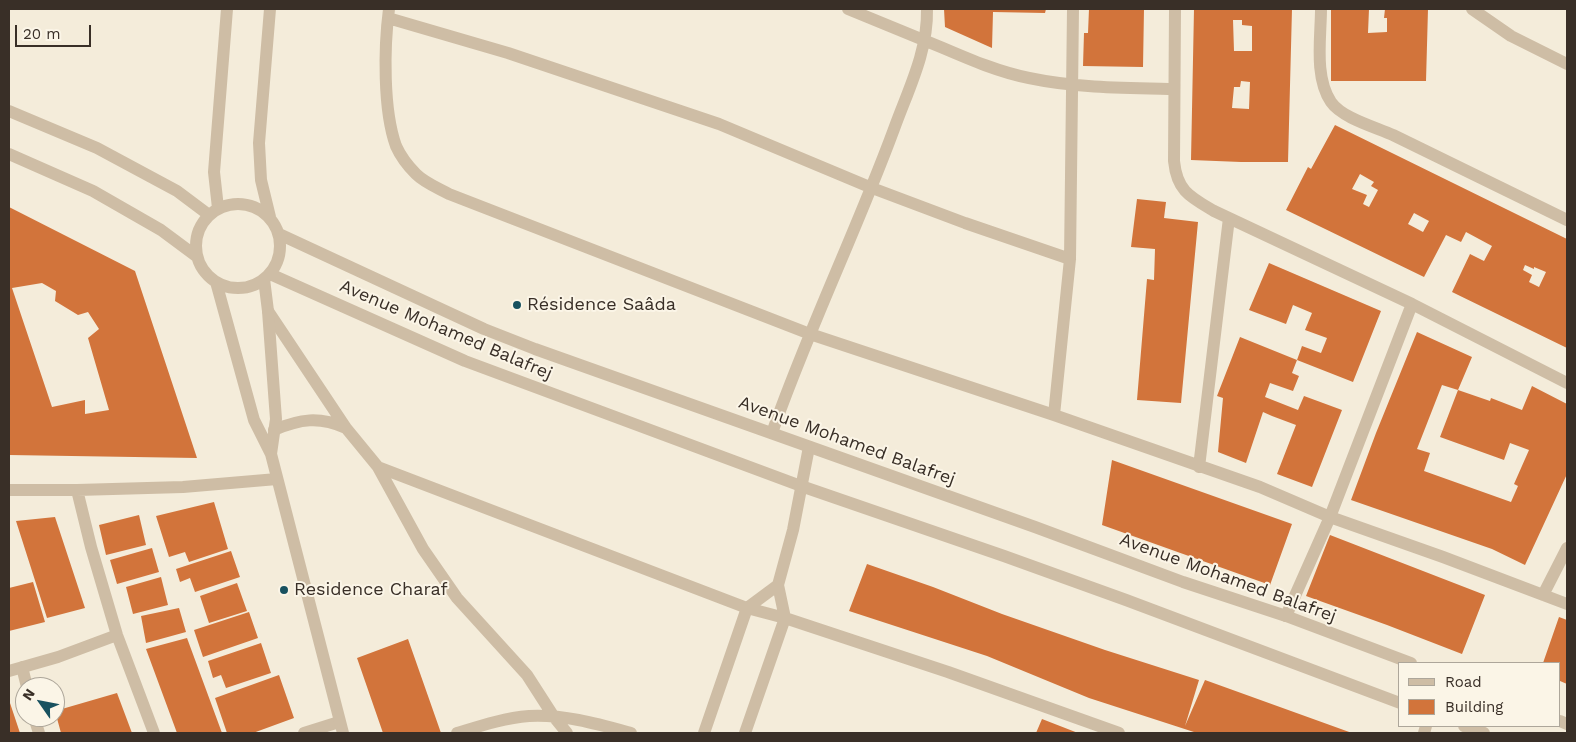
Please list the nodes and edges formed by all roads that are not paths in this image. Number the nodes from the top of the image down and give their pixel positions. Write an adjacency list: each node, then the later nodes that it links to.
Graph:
1 (227, 9): 17 (street)
2 (270, 9): 18 (street)
3 (848, 9): 10 (street)
4 (928, 9): 10 (street)
5 (1073, 9): 12 (street)
6 (1175, 9): 13 (street)
7 (1321, 9): 20 (street)
8 (1472, 9): 11 (street)
9 (388, 14): 16 (street); 28 (street)
10 (925, 41): 12 (street); 16 (street)
11 (1567, 64)
12 (1073, 85): 13 (street); 23 (street)
13 (1174, 89): 19 (street)
14 (9, 111): 17 (street)
15 (9, 154): 22 (street)
16 (872, 188): 23 (street); 28 (street)
17 (213, 211): 18 (street); 22 (street)
18 (270, 217): 21 (street)
19 (1229, 218): 26 (street); 36 (street)
20 (1567, 220)
21 (279, 234): 24 (street); 33 (street, Avenue Mohamed Balafrej)
22 (196, 256): 25 (street)
23 (1070, 259): 30 (street)
24 (267, 276): 25 (street); 27 (street); 39 (street, Avenue Mohamed Balafrej)
25 (216, 282): 35 (street)
26 (1412, 304): 29 (street); 42 (street)
27 (268, 311): 31 (street); 32 (street)
28 (810, 334): 30 (street); 33 (street)
29 (1567, 383)
30 (1054, 415): 36 (street)
31 (346, 428): 32 (street); 37 (street)
32 (274, 430): 35 (street)
33 (772, 433): 34 (street, Avenue Mohamed Balafrej)
34 (809, 447): 39 (street); 48 (street, Avenue Mohamed Balafrej)
35 (271, 454): 38 (street)
36 (1199, 466): 42 (street)
37 (378, 467): 47 (street); 56 (street)
38 (277, 479): 41 (street); 58 (street)
39 (801, 486): 44 (street); 55 (street, Avenue Mohamed Balafrej)
40 (9, 490): 41 (street)
41 (77, 490): 50 (street)
42 (1330, 517): 45 (street); 48 (street)
43 (1567, 548): 45 (street)
44 (778, 585): 47 (street); 49 (street)
45 (1543, 595): 46 (street)
46 (1567, 604)
47 (747, 608): 49 (street); 64 (street)
48 (1286, 616): 51 (street, Avenue Mohamed Balafrej)
49 (784, 618): 65 (street); 66 (street)
50 (117, 635): 52 (street); 59 (street)
51 (1408, 662)
52 (22, 667): 53 (street); 54 (street)
53 (9, 671)
54 (24, 677)
55 (1398, 702)
56 (554, 717): 61 (street); 62 (street); 63 (street)
57 (1467, 727): 67 (street)
58 (341, 728): 60 (street)
59 (154, 733)
60 (304, 733)
61 (457, 733)
62 (568, 733)
63 (631, 733)
64 (704, 733)
65 (745, 733)
66 (1119, 733)
67 (1484, 733)

